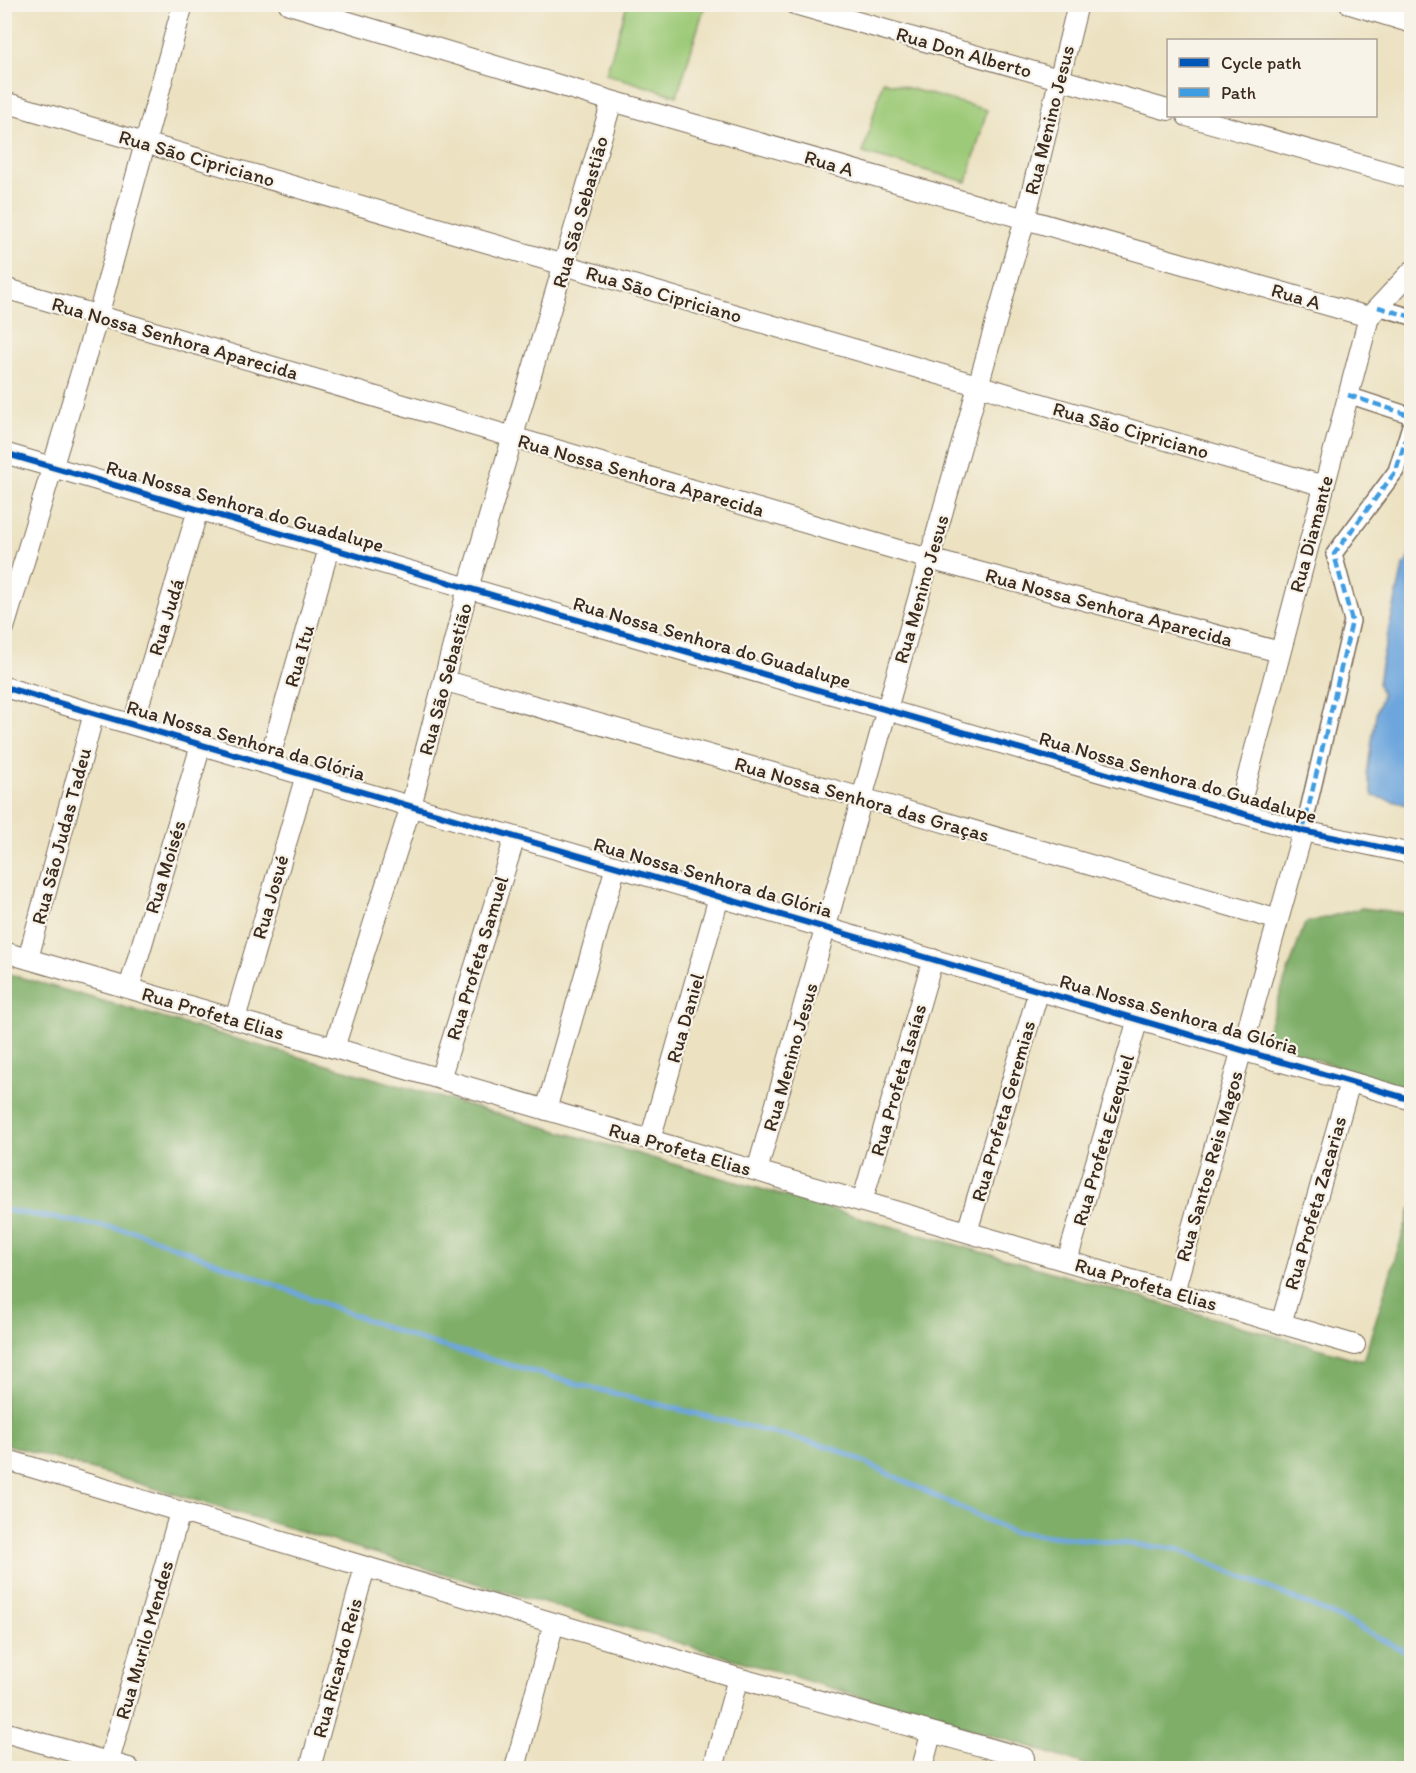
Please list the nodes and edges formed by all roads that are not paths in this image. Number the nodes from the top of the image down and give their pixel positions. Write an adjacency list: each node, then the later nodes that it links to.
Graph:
1 (183, 4): 13 (street)
2 (289, 4): 9 (street, Rua A)
3 (794, 4): 8 (street, Rua Don Alberto)
4 (1078, 4): 8 (street, Rua Menino Jesus)
5 (1350, 4): 6 (street)
6 (1393, 10): 7 (street)
7 (1412, 23)
8 (1060, 80): 11 (street, Rua Don Alberto); 15 (street, Rua Menino Jesus)
9 (612, 101): 15 (street, Rua A); 16 (street, Rua São Sebastião)
10 (4, 102): 13 (street, Rua São Cipriciano)
11 (1167, 110)
12 (1191, 117): 14 (street)
13 (146, 143): 16 (street, Rua São Cipriciano); 20 (street)
14 (1412, 179)
15 (1024, 219): 19 (street, Rua A); 22 (street, Rua Menino Jesus)
16 (565, 265): 22 (street, Rua São Cipriciano); 25 (street, Rua São Sebastião)
17 (1412, 271): 19 (street, Rua Diamante)
18 (4, 288): 20 (street, Rua Nossa Senhora Aparecida)
19 (1373, 312): 21 (street); 23 (street, Rua Diamante)
20 (98, 316): 25 (street, Rua Nossa Senhora Aparecida); 27 (street)
21 (1412, 317)
22 (978, 385): 28 (street, Rua São Cipriciano); 31 (street, Rua Menino Jesus)
23 (1348, 394): 24 (street); 28 (street, Rua Diamante)
24 (1412, 417): 46 (street)
25 (514, 438): 31 (street, Rua Nossa Senhora Aparecida); 32 (street, Rua São Sebastião)
26 (4, 453): 27 (street, Rua Nossa Senhora do Guadalupe)
27 (53, 467): 29 (street, Rua Nossa Senhora do Guadalupe); 33 (street)
28 (1324, 486): 34 (street, Rua Diamante)
29 (198, 510): 30 (street, Rua Nossa Senhora do Guadalupe); 39 (street, Rua Judá)
30 (329, 548): 32 (street, Rua Nossa Senhora do Guadalupe); 41 (street, Rua Itu)
31 (929, 559): 34 (street, Rua Nossa Senhora Aparecida); 37 (street, Rua Menino Jesus)
32 (468, 588): 35 (street, Rua São Sebastião); 37 (street, Rua Nossa Senhora do Guadalupe)
33 (4, 628)
34 (1280, 652): 45 (street, Rua Diamante)
35 (446, 681): 43 (street, Rua Nossa Senhora das Graças); 44 (street, Rua São Sebastião)
36 (4, 687): 38 (street, Rua Nossa Senhora da Glória)
37 (887, 710): 43 (street, Rua Menino Jesus); 45 (street, Rua Nossa Senhora do Guadalupe)
38 (94, 713): 39 (street, Rua Nossa Senhora da Glória); 54 (street, Rua São Judas Tadeu)
39 (133, 724): 40 (street, Rua Nossa Senhora da Glória)
40 (201, 745): 41 (street, Rua Nossa Senhora da Glória); 56 (street, Rua Moisés)
41 (268, 764): 42 (street, Rua Nossa Senhora da Glória)
42 (306, 775): 44 (street, Rua Nossa Senhora da Glória); 58 (street, Rua Josué)
43 (862, 798): 51 (street, Rua Nossa Senhora das Graças); 52 (street, Rua Menino Jesus)
44 (411, 806): 47 (street, Rua Nossa Senhora da Glória); 60 (street, Rua São Sebastião)
45 (1238, 813): 46 (street, Rua Nossa Senhora do Guadalupe)
46 (1303, 831): 48 (street, Rua Nossa Senhora do Guadalupe); 51 (street, Rua Santos Reis Magos)
47 (515, 837): 49 (street, Rua Nossa Senhora da Glória); 62 (street, Rua Profeta Samuel)
48 (1412, 854)
49 (616, 866): 50 (street, Rua Nossa Senhora da Glória); 65 (street)
50 (719, 897): 52 (street, Rua Nossa Senhora da Glória); 66 (street, Rua Daniel)
51 (1278, 920): 61 (street, Rua Santos Reis Magos)
52 (826, 928): 55 (street, Rua Nossa Senhora da Glória); 67 (street, Rua Menino Jesus)
53 (4, 952): 54 (street, Rua Profeta Elias)
54 (28, 959): 56 (street, Rua Profeta Elias)
55 (933, 959): 57 (street, Rua Nossa Senhora da Glória); 68 (street, Rua Profeta Isaías)
56 (129, 988): 58 (street, Rua Profeta Elias)
57 (1039, 990): 59 (street, Rua Nossa Senhora da Glória); 69 (street, Rua Profeta Geremias)
58 (235, 1019): 60 (street, Rua Profeta Elias)
59 (1138, 1019): 61 (street, Rua Nossa Senhora da Glória); 70 (street, Rua Profeta Ezequiel)
60 (334, 1048): 62 (street, Rua Profeta Elias)
61 (1242, 1050): 63 (street, Rua Nossa Senhora da Glória); 71 (street, Rua Santos Reis Magos)
62 (440, 1079): 65 (street, Rua Profeta Elias)
63 (1350, 1082): 64 (street, Rua Nossa Senhora da Glória); 72 (street, Rua Profeta Zacarias)
64 (1412, 1100)
65 (546, 1110): 66 (street, Rua Profeta Elias)
66 (650, 1140): 67 (street, Rua Profeta Elias)
67 (757, 1171): 68 (street, Rua Profeta Elias)
68 (862, 1202): 69 (street, Rua Profeta Elias)
69 (967, 1232): 70 (street, Rua Profeta Elias)
70 (1067, 1261): 71 (street, Rua Profeta Elias)
71 (1174, 1292): 72 (street, Rua Profeta Elias)
72 (1281, 1324): 73 (street, Rua Profeta Elias)
73 (1355, 1345)
74 (4, 1460): 75 (street)
75 (180, 1512): 76 (street); 82 (street, Rua Murilo Mendes)
76 (365, 1567): 77 (street); 84 (street, Rua Ricardo Reis)
77 (554, 1623): 78 (street); 85 (street)
78 (738, 1678): 80 (street); 86 (street)
79 (4, 1732): 82 (street)
80 (931, 1734): 81 (street); 87 (street)
81 (1024, 1758)
82 (108, 1766): 83 (street)
83 (129, 1768)
84 (310, 1768)
85 (515, 1768)
86 (712, 1768)
87 (922, 1768)

